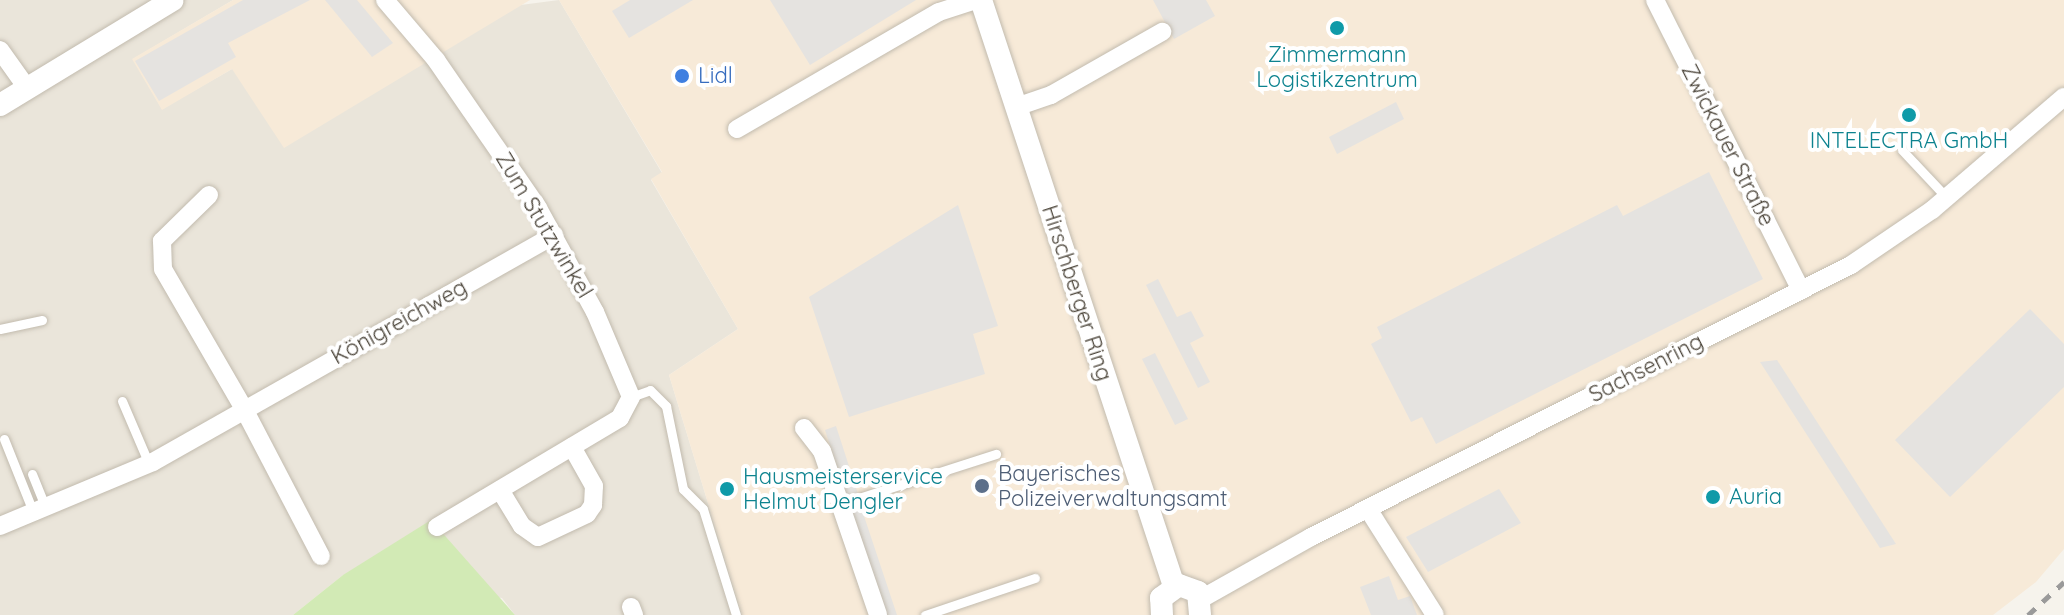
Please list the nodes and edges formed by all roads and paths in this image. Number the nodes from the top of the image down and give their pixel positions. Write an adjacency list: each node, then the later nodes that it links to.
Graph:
1 (173, 0): 7 (street)
2 (385, 0): 15 (street, Zum Stutzwinkel)
3 (978, 0): 10 (street, Hirschberger Ring); 11 (street)
4 (1655, 0): 16 (street, Zwickauer Straße)
5 (1162, 32): 10 (street)
6 (0, 50): 7 (street)
7 (27, 88): 9 (street)
8 (2064, 97): 14 (street, Sachsenring)
9 (0, 105)
10 (1016, 107): 36 (street, Hirschberger Ring)
11 (737, 129)
12 (1902, 150): 14 (lane)
13 (209, 195): 21 (street)
14 (1947, 198): 16 (street, Sachsenring)
15 (554, 235): 19 (street, Zum Stutzwinkel); 21 (street, Königreichweg)
16 (1801, 290): 30 (street, Sachsenring)
17 (42, 320): 18 (lane)
18 (0, 329)
19 (631, 397): 24 (street); 38 (lane)
20 (122, 401): 26 (lane)
21 (244, 409): 26 (street, Königreichweg); 34 (street)
22 (804, 428): 29 (street)
23 (4, 439): 31 (lane)
24 (572, 447): 28 (street); 28 (street)
25 (996, 454): 29 (lane)
26 (149, 464): 31 (street, Königreichweg)
27 (32, 474): 31 (lane)
28 (500, 490): 33 (street)
29 (840, 504): 39 (street)
30 (1368, 509): 37 (street, Sachsenring); 42 (street)
31 (40, 512): 32 (street, Königreichweg)
32 (0, 526)
33 (437, 527)
34 (321, 556)
35 (1035, 578): 40 (lane)
36 (1174, 586): 37 (street); 41 (street)
37 (1201, 607)
38 (736, 615)
39 (878, 615)
40 (925, 615)
41 (1160, 615)
42 (1435, 615)

